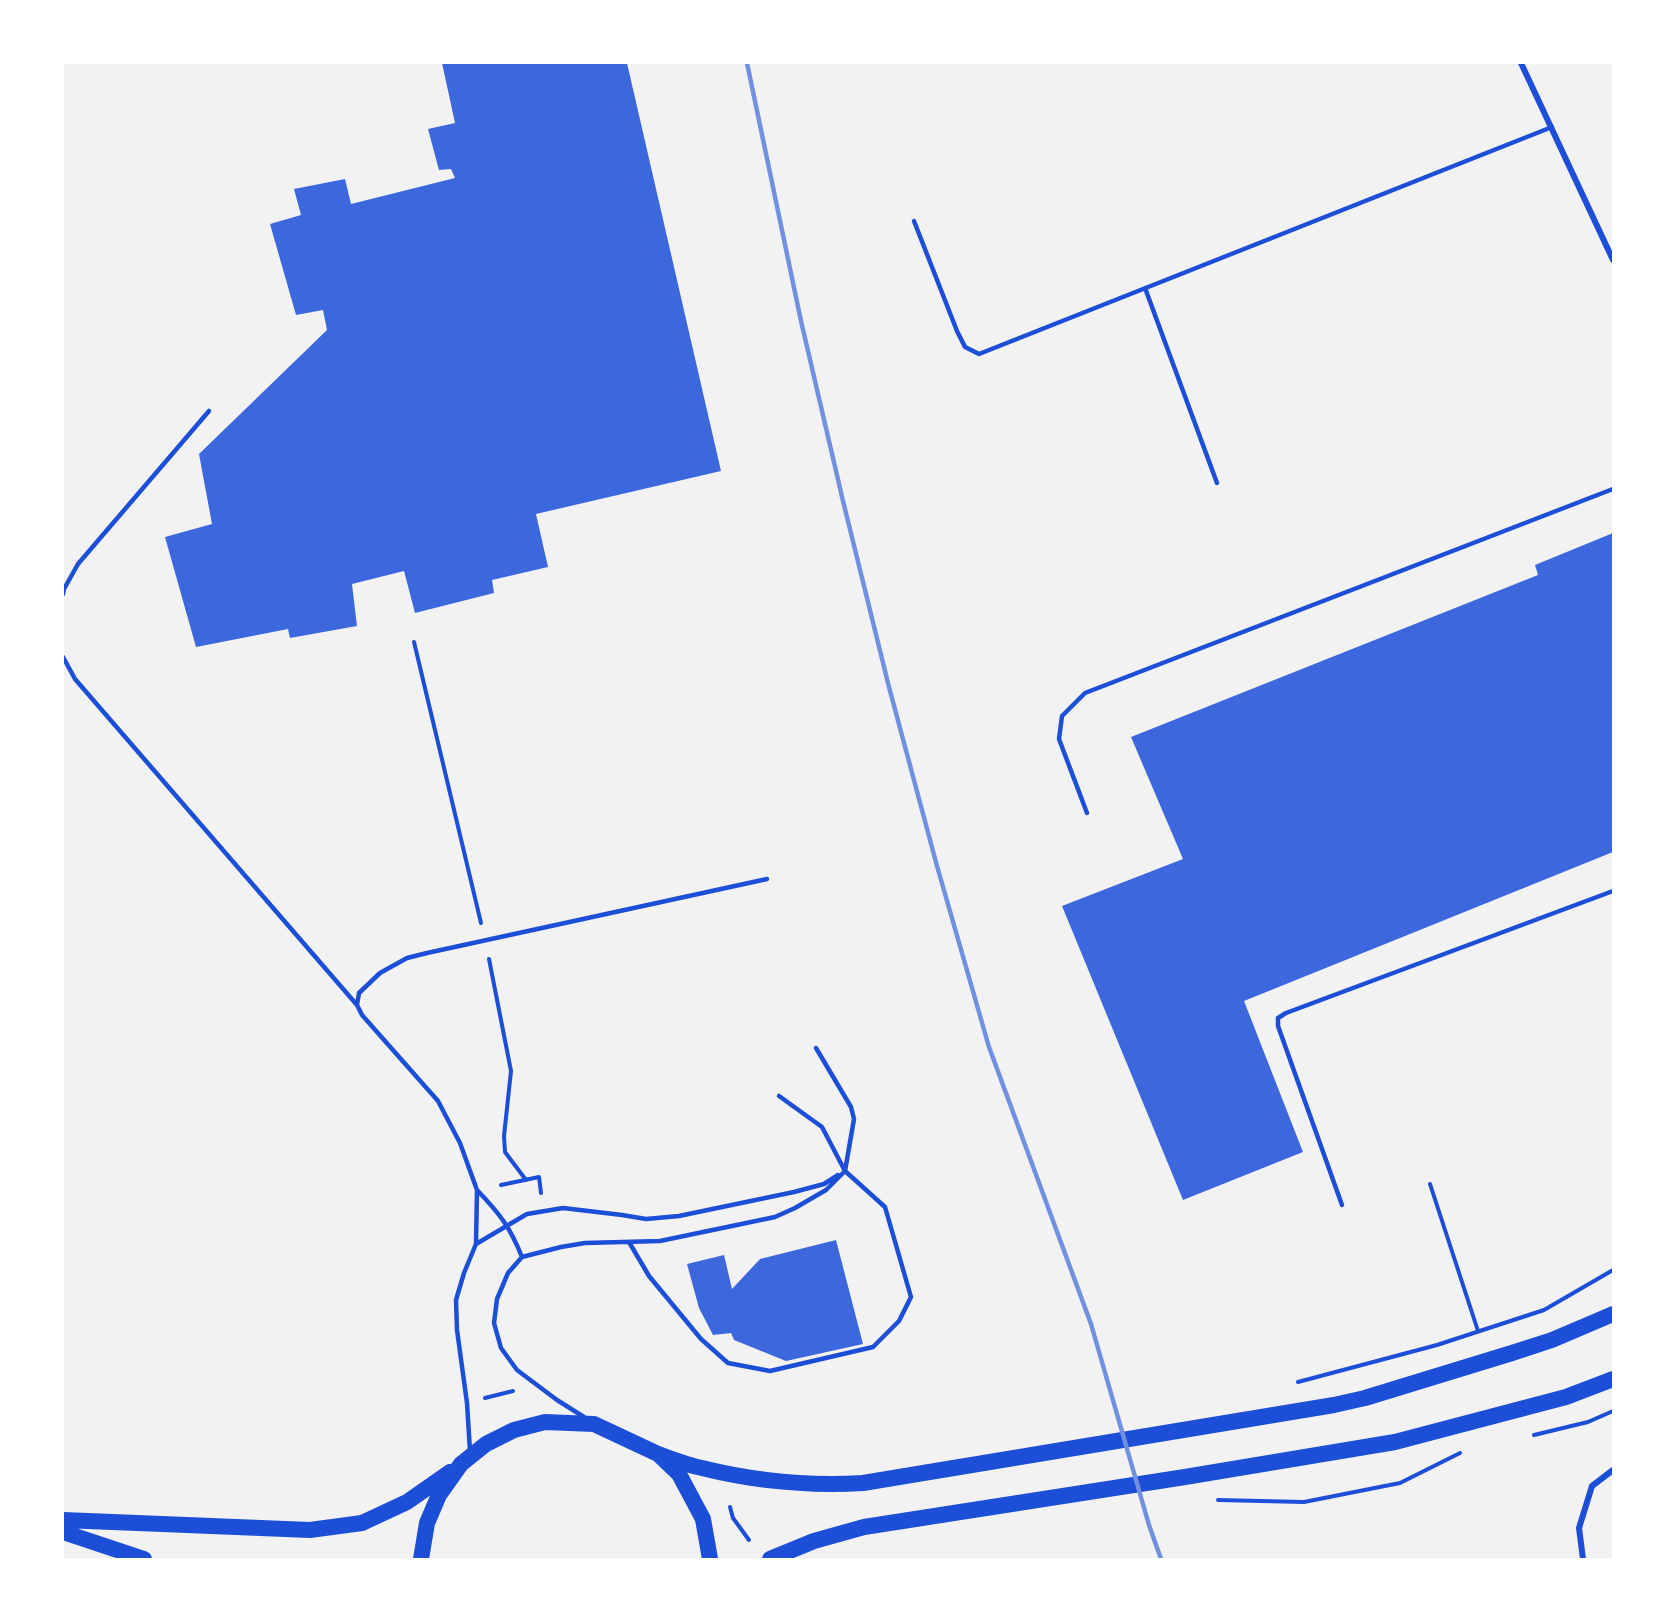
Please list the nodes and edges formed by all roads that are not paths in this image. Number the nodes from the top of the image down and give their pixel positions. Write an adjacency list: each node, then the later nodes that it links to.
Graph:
1 (1521, 63): 2 (street)
2 (1552, 127): 4 (street); 5 (lane)
3 (914, 221): 5 (lane)
4 (1613, 260)
5 (1145, 288): 7 (lane)
6 (208, 411): 9 (lane)
7 (1217, 483)
8 (1613, 489): 11 (lane)
9 (63, 594)
10 (63, 657): 14 (lane)
11 (1087, 813)
12 (767, 879): 14 (lane)
13 (1613, 891): 19 (lane)
14 (357, 1005): 18 (lane)
15 (816, 1048): 17 (lane)
16 (779, 1096): 17 (lane)
17 (845, 1170): 20 (lane); 21 (lane); 21 (lane)
18 (477, 1190): 20 (lane); 22 (lane)
19 (1341, 1205)
20 (508, 1226): 22 (lane); 23 (lane)
21 (629, 1242): 23 (lane)
22 (476, 1244): 28 (lane)
23 (522, 1257): 26 (lane)
24 (1613, 1314): 27 (highway)
25 (1613, 1379): 35 (highway)
26 (594, 1424): 27 (highway); 28 (highway)
27 (658, 1454): 34 (highway)
28 (465, 1461): 30 (highway); 33 (highway)
29 (1613, 1470): 36 (street)
30 (63, 1520)
31 (63, 1532): 32 (highway)
32 (144, 1559)
33 (420, 1559)
34 (710, 1559)
35 (770, 1559)
36 (1583, 1559)

